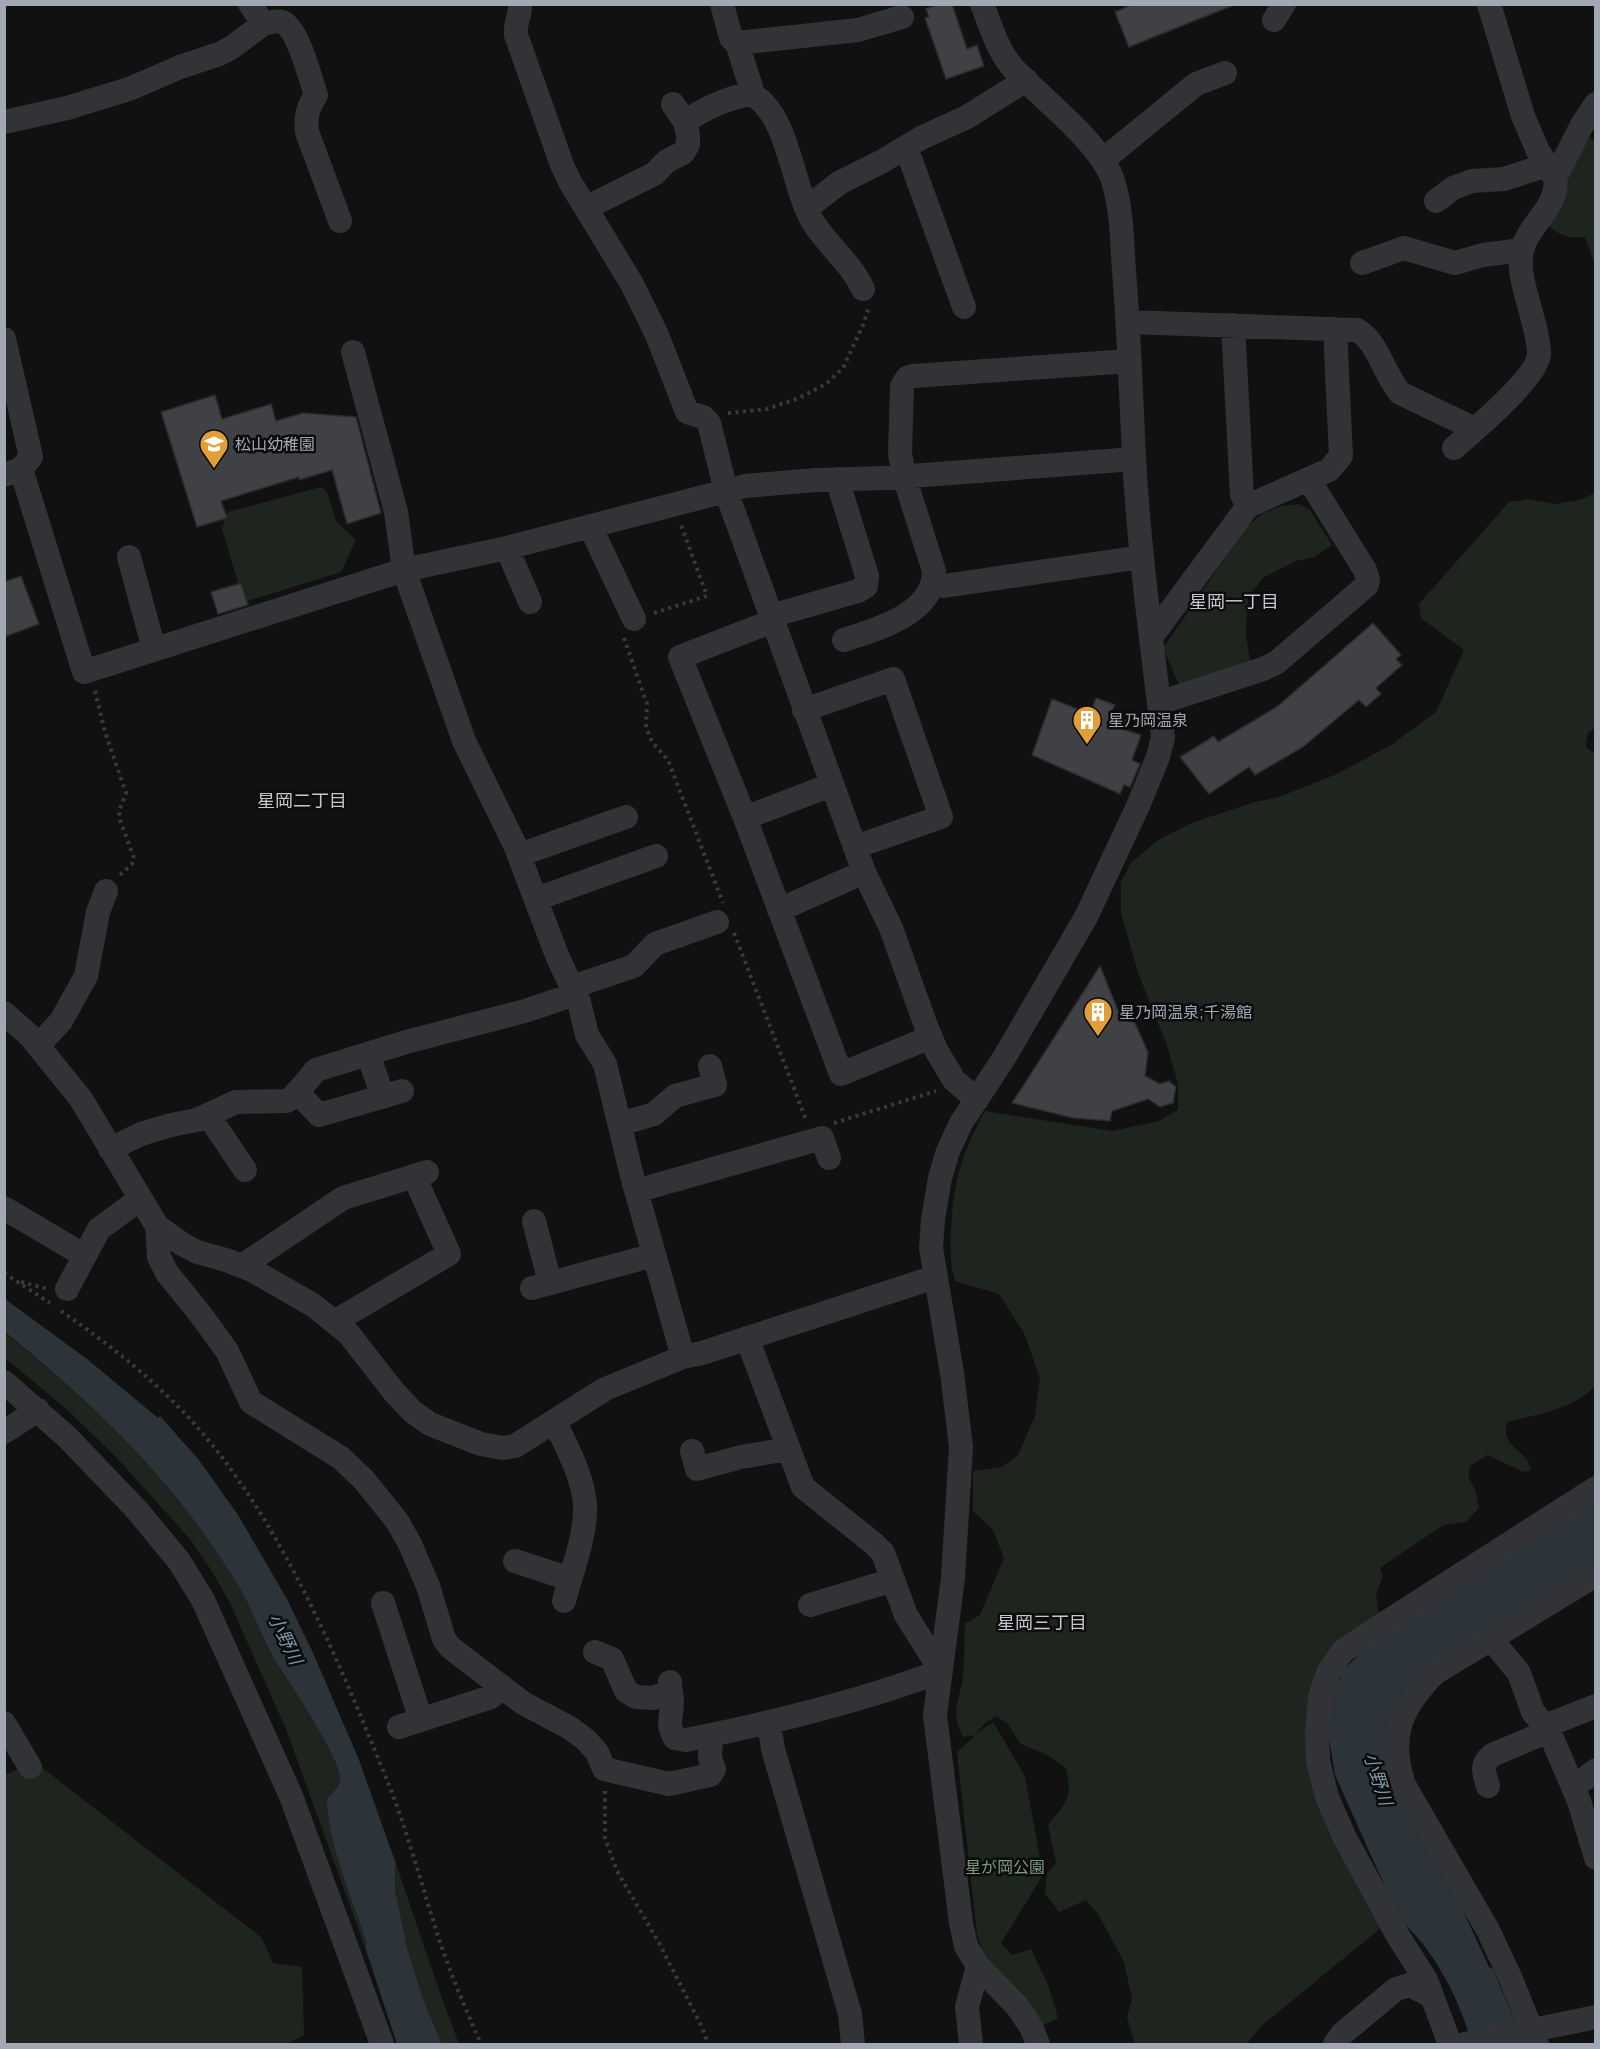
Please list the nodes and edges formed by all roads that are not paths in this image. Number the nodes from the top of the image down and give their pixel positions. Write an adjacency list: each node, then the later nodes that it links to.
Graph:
1 (520, 4): 18 (street)
2 (722, 4): 7 (street)
3 (982, 4): 9 (street)
4 (1489, 4): 15 (street)
5 (274, 14): 12 (street); 19 (street)
6 (903, 17): 7 (street)
7 (737, 43): 10 (street)
8 (1225, 73): 14 (street)
9 (1026, 80): 13 (street); 14 (street)
10 (750, 94): 17 (street); 18 (street)
11 (1596, 104): 15 (street)
12 (4, 122)
13 (906, 147): 17 (street); 23 (street)
14 (1103, 160): 24 (street)
15 (1551, 171): 16 (street); 20 (street)
16 (1436, 201)
17 (807, 207): 22 (street)
18 (586, 208): 37 (street)
19 (340, 220)
20 (1522, 250): 21 (street); 30 (street)
21 (1362, 263)
22 (863, 289)
23 (964, 307)
24 (1128, 322): 25 (street); 29 (street)
25 (1233, 325): 26 (street); 38 (street)
26 (1335, 329): 30 (street); 36 (street)
27 (4, 339): 33 (street)
28 (353, 352): 43 (street)
29 (1130, 361): 32 (street); 34 (street)
30 (1475, 429): 31 (street)
31 (1454, 448)
32 (1134, 459): 34 (street); 42 (street)
33 (13, 472): 50 (street)
34 (904, 476): 35 (street); 44 (street)
35 (837, 479): 37 (street); 46 (street)
36 (1309, 480): 38 (street); 51 (street)
37 (726, 491): 39 (street); 46 (street)
38 (1248, 506): 48 (street)
39 (590, 526): 40 (street); 47 (street)
40 (507, 548): 43 (street); 45 (street)
41 (129, 556): 50 (street)
42 (1142, 556): 44 (street); 48 (street)
43 (404, 570): 50 (street); 57 (street)
44 (934, 583): 49 (street)
45 (530, 603)
46 (772, 618): 52 (street); 55 (street)
47 (634, 619)
48 (1152, 636): 51 (street)
49 (844, 640)
50 (154, 649)
51 (1159, 703): 71 (street)
52 (804, 710): 53 (street); 56 (street)
53 (831, 785): 55 (street); 56 (street)
54 (626, 818): 57 (street)
55 (745, 818): 62 (street)
56 (855, 848): 59 (street)
57 (519, 855): 61 (street)
58 (656, 858): 61 (street)
59 (864, 872): 62 (street); 66 (street)
60 (106, 891): 67 (street)
61 (536, 899): 64 (street)
62 (779, 910): 66 (street)
63 (717, 922): 64 (street)
64 (574, 991): 68 (street); 73 (street)
65 (4, 1013): 67 (street)
66 (931, 1037): 71 (street)
67 (38, 1046): 74 (street)
68 (368, 1054): 70 (street); 70 (street)
69 (710, 1065): 73 (street)
70 (297, 1092): 72 (street)
71 (977, 1100): 85 (street)
72 (208, 1115): 74 (street); 76 (street)
73 (620, 1124): 77 (street)
74 (110, 1149): 78 (street)
75 (828, 1158): 77 (street)
76 (245, 1170)
77 (636, 1191): 83 (street)
78 (140, 1199): 81 (street); 82 (street)
79 (4, 1208): 82 (street)
80 (533, 1221): 83 (street)
81 (157, 1226): 84 (street); 105 (street)
82 (85, 1256): 86 (street)
83 (654, 1256): 89 (street)
84 (242, 1266): 87 (street); 87 (street)
85 (935, 1277): 88 (street); 104 (street)
86 (67, 1289)
87 (334, 1322): 92 (street)
88 (747, 1338): 89 (street); 94 (street)
89 (683, 1357): 92 (street)
90 (4, 1382): 91 (street)
91 (38, 1410): 93 (street); 120 (street)
92 (555, 1422): 97 (street)
93 (4, 1432)
94 (789, 1449): 95 (street); 99 (street)
95 (692, 1451)
96 (1596, 1488): 117 (street)
97 (523, 1559)
98 (1596, 1575): 102 (street)
99 (893, 1580): 100 (street); 104 (street)
100 (810, 1605)
101 (382, 1617): 105 (street)
102 (1491, 1639): 109 (street); 119 (street)
103 (610, 1655): 110 (street)
104 (941, 1671): 108 (street); 116 (street)
105 (501, 1685): 110 (street)
106 (1596, 1707): 109 (street)
107 (4, 1723): 111 (street)
108 (769, 1723): 110 (street); 121 (street)
109 (1547, 1729): 113 (street); 114 (street)
110 (711, 1735)
111 (30, 1767)
112 (1596, 1770): 114 (street)
113 (1488, 1786)
114 (1573, 1788): 115 (street)
115 (1596, 1858)
116 (978, 1966): 122 (street); 123 (street)
117 (1432, 1996): 124 (street); 125 (street)
118 (1596, 2017): 119 (street)
119 (1531, 2036): 126 (street)
120 (381, 2044)
121 (853, 2044)
122 (971, 2044)
123 (1038, 2044)
124 (1335, 2044)
125 (1450, 2044)
126 (1465, 2044)

